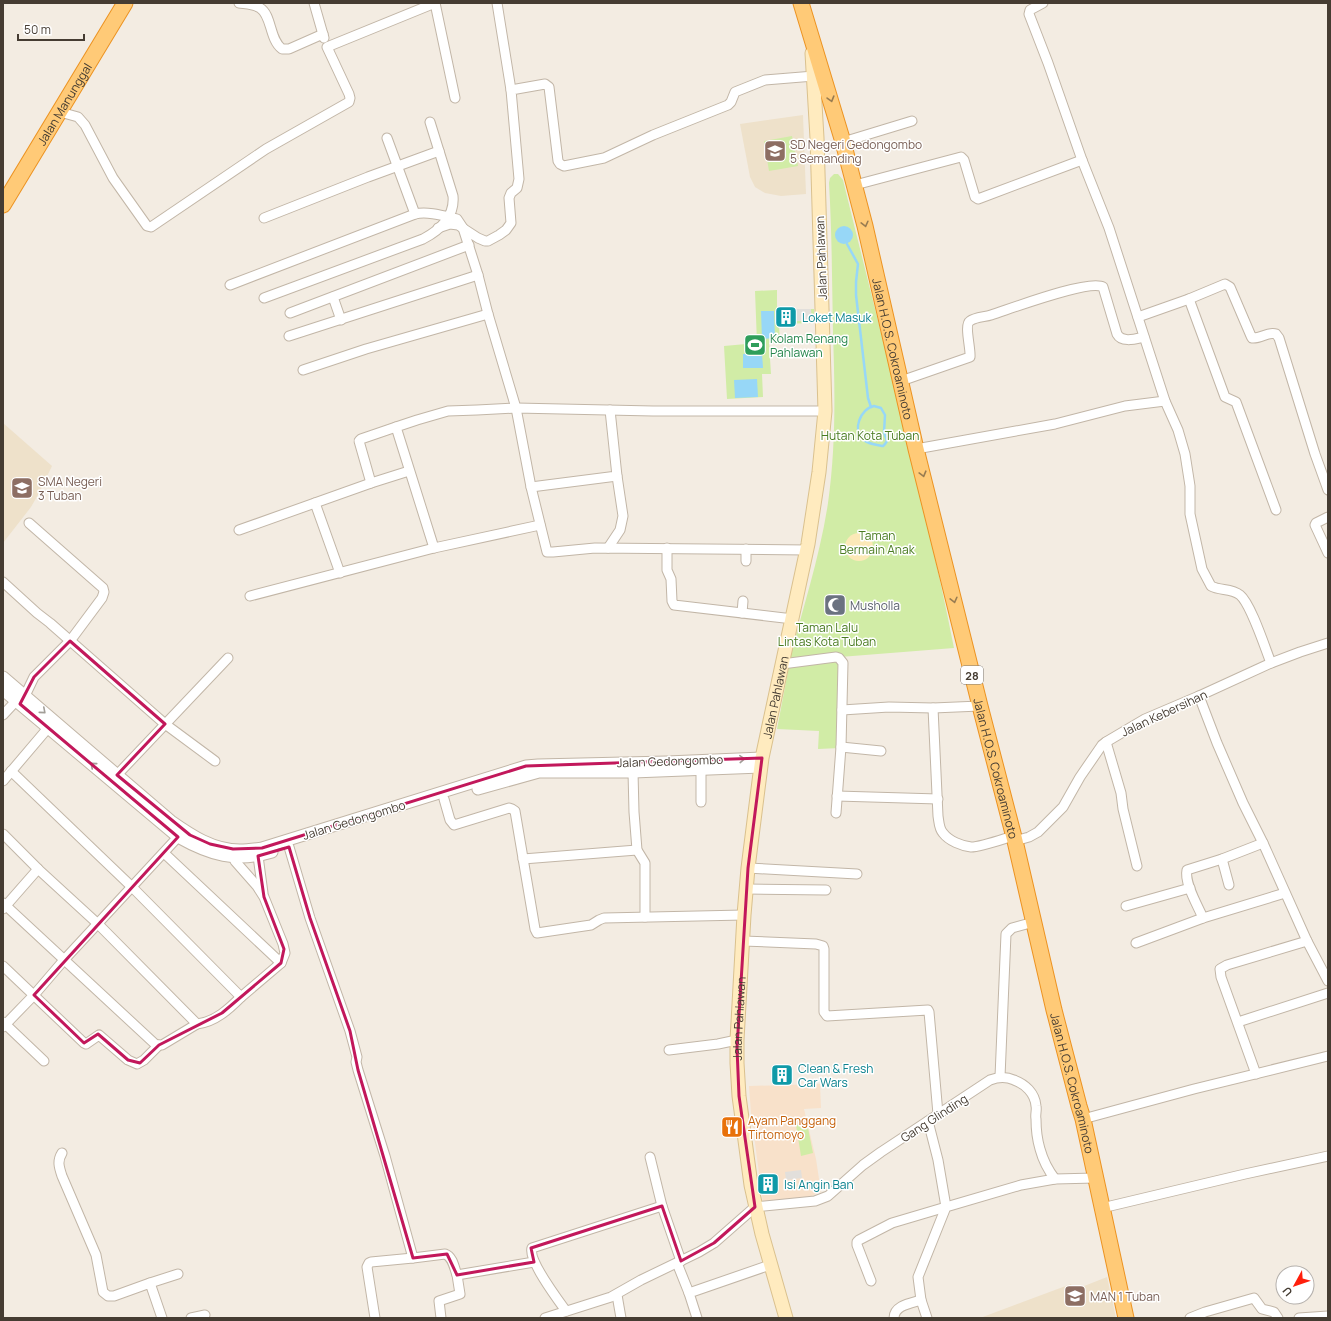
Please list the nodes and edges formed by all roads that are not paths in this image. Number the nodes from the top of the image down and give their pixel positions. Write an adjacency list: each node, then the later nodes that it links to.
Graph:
1 (245, 3): 8 (street)
2 (314, 3): 8 (street)
3 (435, 3): 10 (street); 13 (street)
4 (497, 3): 12 (street)
5 (801, 3): 9 (highway, Jalan Pahlawan / 28)
6 (1043, 3): 20 (street)
7 (120, 7): 14 (highway, Jalan Manunggal)
8 (323, 34): 10 (street)
9 (810, 35): 11 (main road, Jalan Pahlawan); 18 (highway, Jalan H.O.S. Cokroaminoto / 28, one-way to 18)
10 (327, 47): 14 (street)
11 (814, 76): 12 (street); 46 (main road, Jalan Pahlawan)
12 (511, 90): 28 (street)
13 (455, 98)
14 (60, 112): 23 (highway, Jalan Manunggal)
15 (912, 121): 18 (street)
16 (430, 122): 19 (street)
17 (387, 138): 21 (street)
18 (843, 142): 22 (highway, Jalan H.O.S. Cokroaminoto / 28)
19 (439, 151): 21 (street); 25 (street)
20 (1082, 160): 22 (street); 37 (street)
21 (397, 166): 24 (street); 26 (street)
22 (855, 185): 42 (highway, Jalan H.O.S. Cokroaminoto / 28, one-way to 42)
23 (3, 205)
24 (415, 214): 25 (street); 31 (street)
25 (448, 217): 27 (street); 28 (street)
26 (264, 218)
27 (438, 228): 28 (street); 33 (street)
28 (463, 228): 29 (street)
29 (469, 245): 30 (street); 32 (street)
30 (478, 275): 36 (street); 38 (street)
31 (230, 285)
32 (334, 297): 35 (street); 38 (street)
33 (264, 298)
34 (1189, 299): 37 (street); 53 (street); 55 (street)
35 (290, 313)
36 (488, 314): 41 (street); 44 (street)
37 (1138, 316): 40 (street)
38 (341, 320): 39 (street)
39 (289, 336)
40 (1144, 338): 42 (street); 43 (street)
41 (303, 370)
42 (901, 381): 48 (highway, Jalan H.O.S. Cokroaminoto / 28)
43 (1165, 401): 48 (street); 76 (street)
44 (516, 408): 45 (street); 47 (street); 52 (street)
45 (610, 410): 46 (street); 50 (street)
46 (825, 411): 64 (main road, Jalan Pahlawan)
47 (396, 427): 49 (street); 51 (street)
48 (916, 450): 82 (highway, Jalan H.O.S. Cokroaminoto / 28, one-way to 82)
49 (409, 471): 51 (street); 60 (street)
50 (617, 476): 52 (street); 61 (street)
51 (371, 483): 54 (street)
52 (531, 487): 58 (street)
53 (1328, 490)
54 (316, 503): 59 (street); 67 (street)
55 (1276, 510)
56 (1328, 517): 65 (street)
57 (30, 523): 73 (street)
58 (540, 525): 60 (street); 61 (street)
59 (239, 530)
60 (434, 548): 67 (street)
61 (608, 548): 62 (street)
62 (666, 548): 63 (street); 71 (street)
63 (746, 549): 64 (street); 66 (street)
64 (807, 550): 72 (main road, Jalan Pahlawan)
65 (1328, 554)
66 (746, 561)
67 (340, 573): 69 (street)
68 (3, 582): 73 (street)
69 (250, 596)
70 (743, 601): 71 (street)
71 (742, 613): 72 (street)
72 (793, 619): 77 (main road, Jalan Pahlawan)
73 (70, 640): 81 (street); 86 (street)
74 (1328, 642): 76 (street, Jalan Kebersihan)
75 (228, 658): 86 (street)
76 (1270, 663): 80 (street, Jalan Kebersihan)
77 (782, 664): 84 (street); 92 (main road, Jalan Pahlawan)
78 (3, 676): 81 (street, Jalan Gedongombo)
79 (3, 690): 81 (street, Jalan Gedongombo)
80 (1199, 696): 88 (street, Jalan Kebersihan); 107 (street)
81 (21, 701): 85 (street); 87 (street, Jalan Gedongombo); 96 (street, Jalan Gedongombo, one-way to 96)
82 (980, 706): 83 (street); 106 (highway, Jalan H.O.S. Cokroaminoto / 28)
83 (933, 708): 84 (street); 101 (street, Jalan Kebersihan)
84 (842, 710): 89 (street)
85 (3, 715)
86 (165, 724): 91 (street); 96 (street)
87 (48, 728): 94 (street); 105 (street, Jalan Gedongombo, one-way to 87)
88 (1106, 742): 106 (street, Jalan Kebersihan); 115 (street)
89 (841, 747): 90 (street); 99 (street)
90 (881, 752)
91 (215, 761)
92 (762, 762): 93 (street, Jalan Gedongombo); 98 (street, Jalan Gedongombo, one-way to 92); 117 (main road, Jalan Pahlawan)
93 (701, 769): 95 (street, Jalan Gedongombo); 102 (street)
94 (11, 771): 97 (street); 120 (street)
95 (633, 772): 98 (street, Jalan Gedongombo); 109 (street)
96 (117, 775): 111 (street, Jalan Gedongombo)
97 (3, 780)
98 (484, 783): 100 (street, Jalan Gedongombo); 111 (street, Jalan Gedongombo)
99 (837, 796): 101 (street); 103 (street)
100 (444, 799): 108 (street, Jalan Gedongombo); 113 (street)
101 (938, 800): 106 (street, Jalan Kebersihan)
102 (701, 802)
103 (836, 813)
104 (3, 834): 116 (street)
105 (178, 837): 110 (street); 111 (street, Jalan Gedongombo)
106 (1014, 839): 131 (highway, Jalan H.O.S. Cokroaminoto / 28)
107 (1263, 843): 114 (street); 124 (street)
108 (289, 847): 112 (street, Jalan Gedongombo); 165 (street)
109 (637, 850): 113 (street); 129 (street)
110 (164, 853): 120 (street); 137 (street)
111 (234, 853): 112 (street, Jalan Gedongombo); 125 (street)
112 (258, 856): 125 (street)
113 (523, 859): 129 (street)
114 (1222, 859): 119 (street); 121 (street)
115 (1137, 866)
116 (38, 868): 126 (street); 132 (street)
117 (748, 868): 118 (street); 122 (main road, Jalan Pahlawan)
118 (857, 874)
119 (1229, 885)
120 (132, 887): 132 (street); 142 (street)
121 (1190, 888): 127 (street); 130 (street)
122 (746, 889): 123 (street); 128 (main road, Jalan Pahlawan)
123 (826, 890)
124 (1285, 893): 130 (street); 134 (street)
125 (264, 897): 137 (street)
126 (4, 906): 136 (street)
127 (1126, 906)
128 (744, 915): 129 (street); 133 (main road, Jalan Pahlawan)
129 (645, 918)
130 (1203, 918): 135 (street)
131 (1034, 922): 152 (street); 154 (highway, Jalan H.O.S. Cokroaminoto / 28)
132 (98, 924): 136 (street); 145 (street)
133 (742, 941): 146 (main road, Jalan Pahlawan); 153 (street)
134 (1307, 941): 139 (street); 143 (street)
135 (1136, 943)
136 (64, 960): 141 (street); 147 (street)
137 (281, 963): 142 (street)
138 (3, 966): 141 (street)
139 (1328, 981)
140 (1328, 993): 143 (street)
141 (34, 995): 144 (street); 147 (street)
142 (241, 998): 145 (street)
143 (1238, 1022): 151 (street)
144 (4, 1024): 150 (street)
145 (197, 1024): 147 (street)
146 (737, 1040): 148 (street); 162 (main road, Jalan Pahlawan)
147 (158, 1046)
148 (669, 1050)
149 (1328, 1056): 151 (street)
150 (44, 1061)
151 (1256, 1074): 154 (street)
152 (1000, 1077): 153 (street, Gang Glinding); 160 (street)
153 (938, 1114): 155 (street, Gang Glinding)
154 (1083, 1119): 159 (highway, Jalan H.O.S. Cokroaminoto / 28)
155 (928, 1121): 162 (street, Gang Glinding); 163 (street)
156 (62, 1153): 172 (street)
157 (1328, 1156): 164 (street)
158 (650, 1157): 161 (street)
159 (1095, 1178): 160 (street); 164 (highway, Jalan H.O.S. Cokroaminoto / 28)
160 (1055, 1179): 163 (street)
161 (662, 1206): 166 (street); 167 (street)
162 (755, 1207): 167 (street); 168 (main road, Jalan Pahlawan)
163 (946, 1207): 171 (street); 175 (street)
164 (1102, 1208): 189 (highway, Jalan H.O.S. Cokroaminoto / 28)
165 (413, 1258): 170 (street); 182 (street)
166 (534, 1262): 170 (street); 176 (street)
167 (679, 1262): 173 (street); 174 (street)
168 (770, 1265): 173 (street); 186 (main road, Jalan Pahlawan)
169 (178, 1274): 172 (street)
170 (457, 1275): 183 (street)
171 (871, 1281)
172 (150, 1283): 180 (street)
173 (689, 1293): 185 (street)
174 (617, 1295): 176 (street); 184 (street)
175 (922, 1300): 187 (street); 188 (street)
176 (566, 1311): 179 (street)
177 (205, 1315): 181 (street)
178 (1328, 1316): 192 (street)
179 (550, 1317)
180 (162, 1318)
181 (191, 1318)
182 (374, 1318)
183 (441, 1318)
184 (621, 1318)
185 (697, 1318)
186 (786, 1318)
187 (894, 1318)
188 (927, 1318)
189 (1126, 1318)
190 (1190, 1318): 191 (street)
191 (1278, 1318)
192 (1299, 1318)

